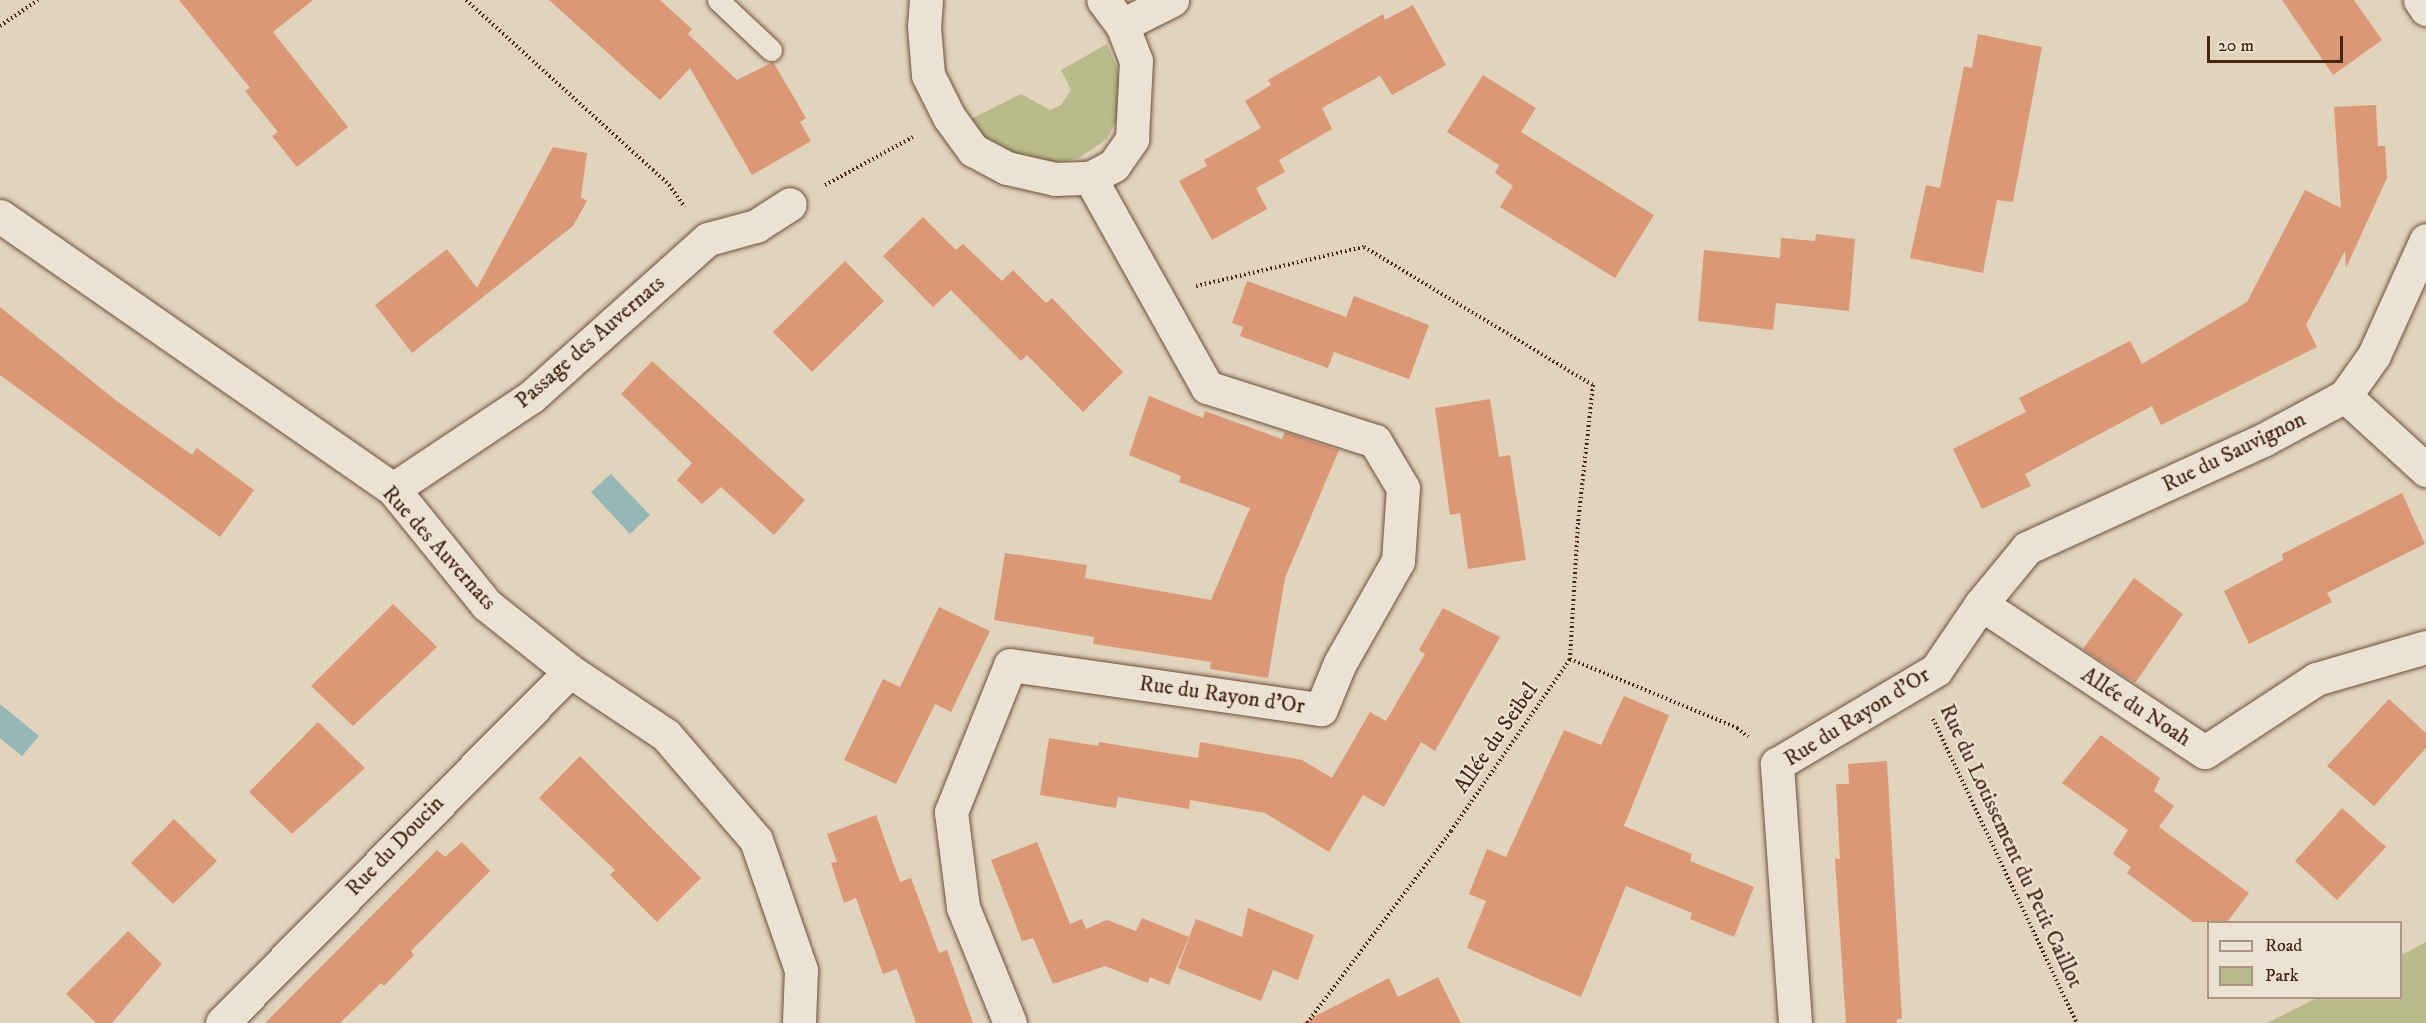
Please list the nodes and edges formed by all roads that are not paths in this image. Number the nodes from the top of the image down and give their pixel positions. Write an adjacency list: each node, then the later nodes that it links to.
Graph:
1 (718, 0): 7 (lane)
2 (926, 0): 8 (street)
3 (1172, 0): 6 (street)
4 (2420, 0): 5 (street)
5 (2426, 9)
6 (1112, 13): 8 (street)
7 (771, 50)
8 (1090, 178): 20 (street, Rue du Rayon d'Or)
9 (790, 204): 14 (street, Passage des Auvernats)
10 (0, 216): 14 (street, Rue des Auvernats)
11 (2426, 240): 12 (street, Rue du Sauvignon)
12 (2345, 396): 13 (street); 15 (street, Rue du Sauvignon)
13 (2426, 470)
14 (393, 489): 17 (street, Rue des Auvernats)
15 (1981, 604): 16 (street, Allée du Noah); 21 (street, Rue du Rayon d'Or)
16 (2426, 647)
17 (570, 671): 18 (street, Rue du Doucin); 19 (street, Rue des Auvernats)
18 (222, 1023)
19 (799, 1023)
20 (1010, 1023)
21 (1795, 1023)

